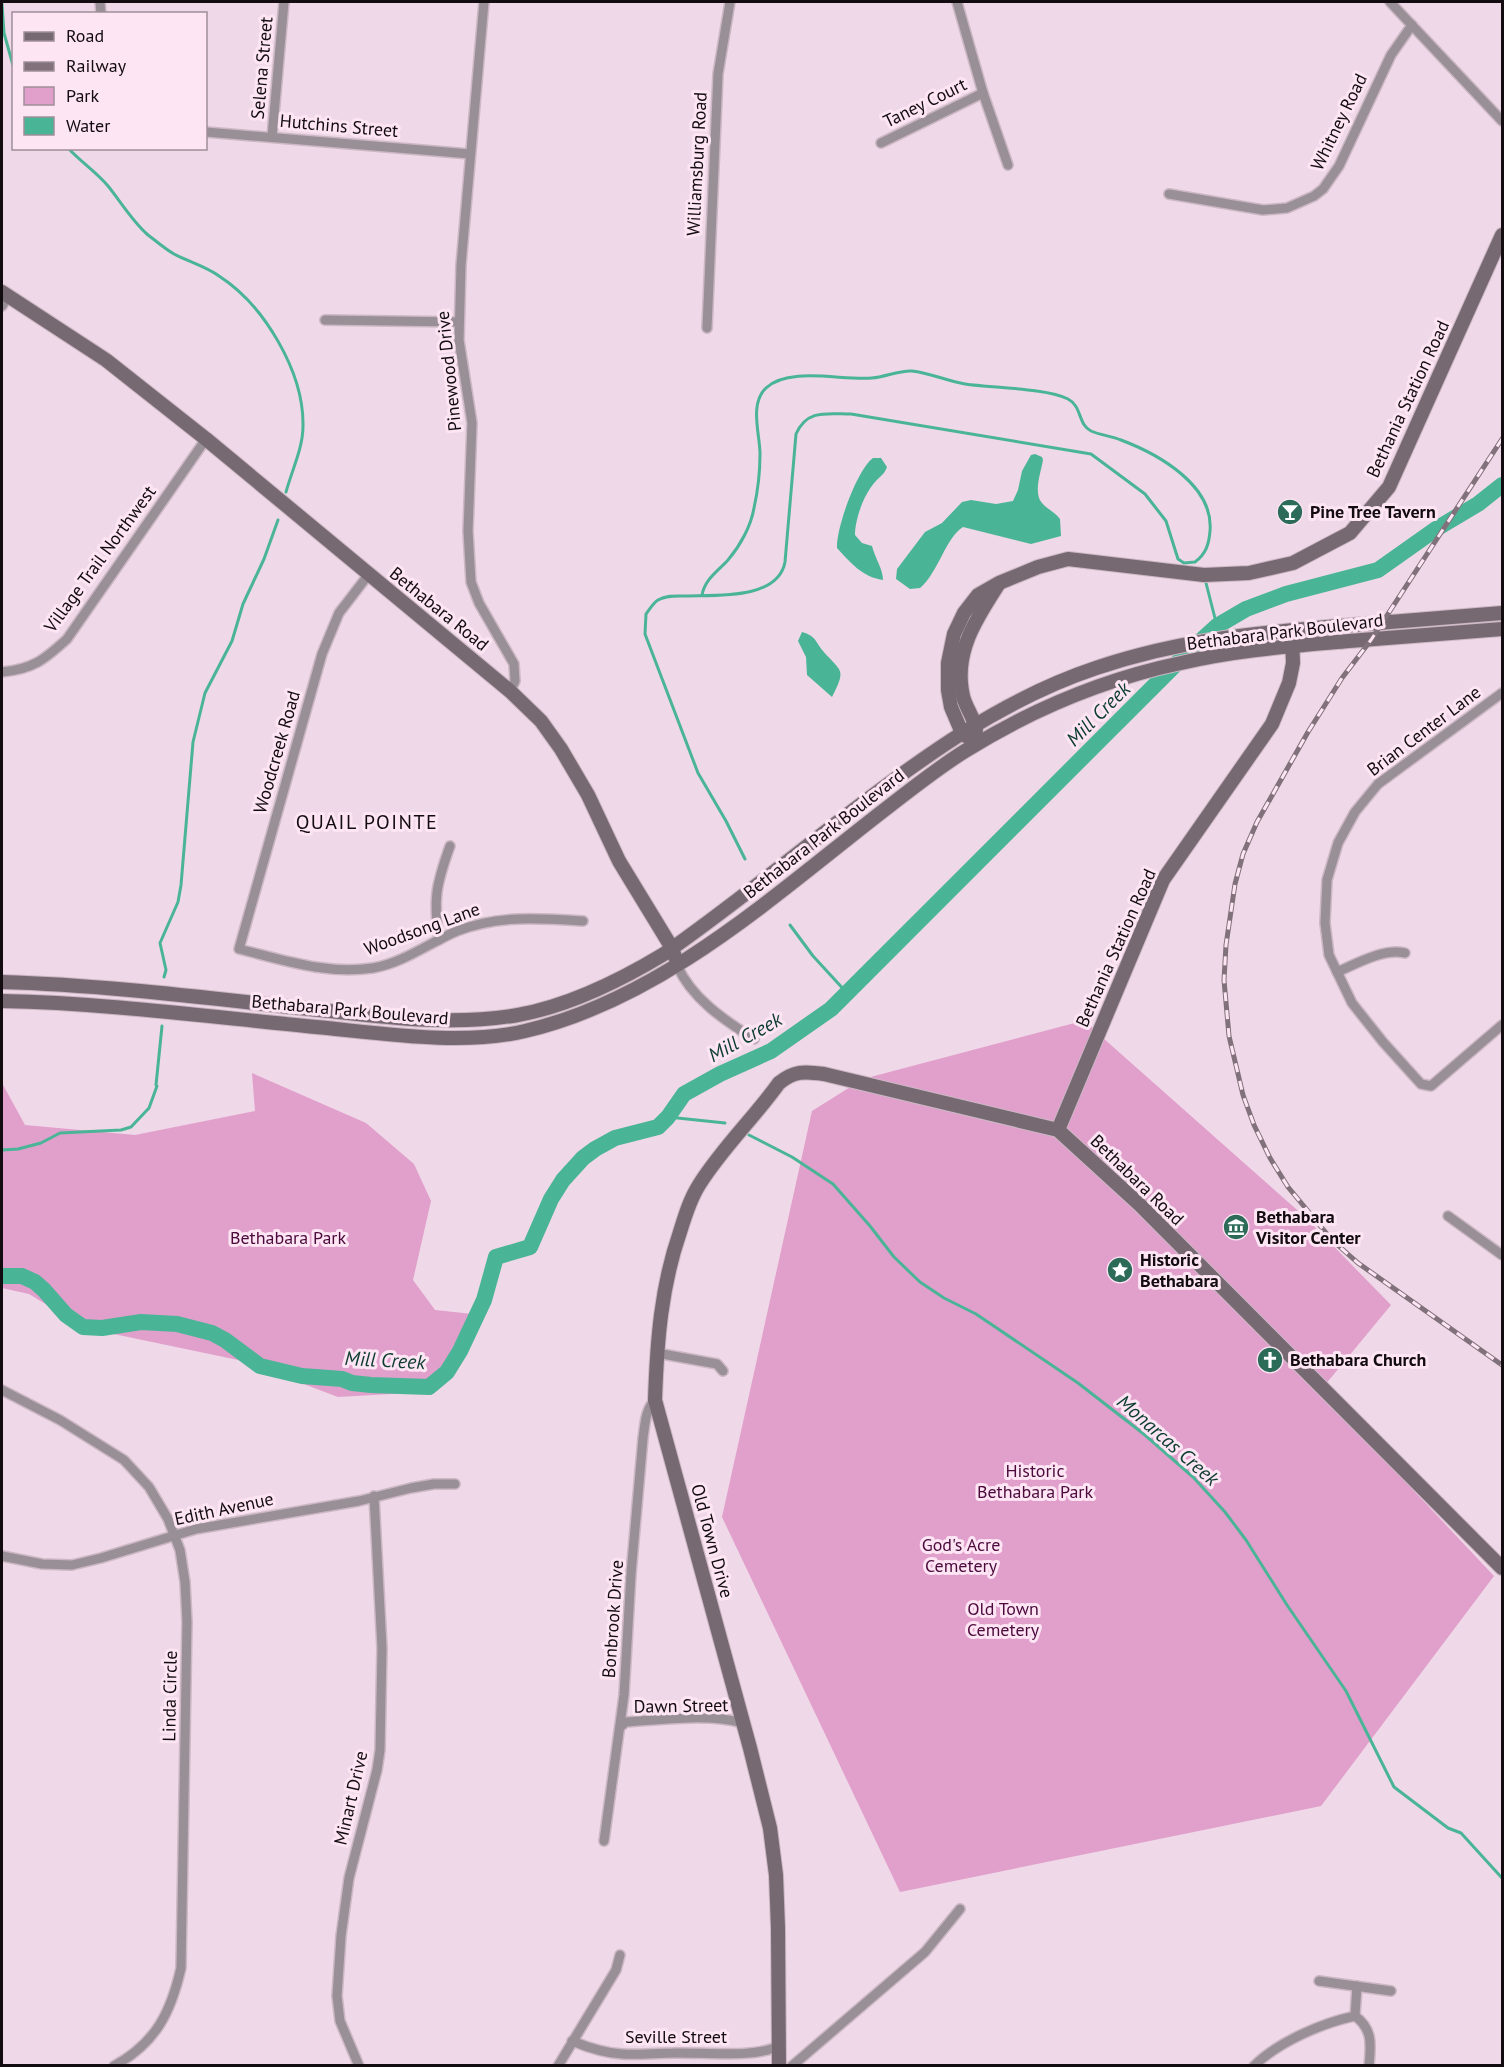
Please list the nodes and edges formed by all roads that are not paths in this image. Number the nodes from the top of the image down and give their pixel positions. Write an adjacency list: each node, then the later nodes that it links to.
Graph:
1 (284, 2): 10 (street, Selena Street)
2 (484, 2): 12 (street, Pinewood Drive)
3 (730, 2): 19 (street, Williamsburg Road)
4 (957, 2): 7 (street)
5 (1390, 2): 6 (street)
6 (1412, 25): 8 (street); 14 (street, Whitney Road)
7 (983, 93): 11 (street, Taney Court); 13 (street)
8 (1503, 122)
9 (207, 132): 10 (street, Hutchins Street)
10 (272, 137): 12 (street, Hutchins Street)
11 (881, 143)
12 (470, 154): 18 (street, Pinewood Drive)
13 (1008, 165)
14 (1169, 194)
15 (1503, 235): 22 (street, Bethania Station Road)
16 (4, 298): 20 (street, Bethabara Road)
17 (325, 320): 18 (street)
18 (459, 322): 28 (street, Pinewood Drive)
19 (707, 328)
20 (206, 440): 21 (street, Bethabara Road); 27 (street, Village Trail Northwest)
21 (369, 574): 28 (street, Bethabara Road); 36 (street, Woodcreek Road)
22 (999, 583): 30 (street); 31 (street, Bethania Station Road)
23 (1503, 613): 25 (street, Bethabara Park Boulevard)
24 (1503, 628): 26 (street, Bethabara Park Boulevard)
25 (1292, 630): 26 (street, Bethania Station Road); 30 (street, Bethabara Park Boulevard)
26 (1293, 646): 32 (street, Bethabara Park Boulevard); 46 (street, Bethania Station Road)
27 (2, 672)
28 (510, 691): 37 (street, Bethabara Road)
29 (1503, 693): 40 (street, Brian Center Lane)
30 (975, 724): 31 (street, Bethabara Park Boulevard); 32 (street)
31 (962, 733): 32 (street); 37 (street, Bethabara Park Boulevard)
32 (977, 744): 39 (street, Bethabara Park Boulevard)
33 (450, 846): 35 (street)
34 (583, 921): 35 (street, Woodsong Lane)
35 (439, 940): 36 (street, Woodsong Lane)
36 (239, 948)
37 (672, 948): 39 (street, Bethabara Road); 41 (street, Bethabara Park Boulevard)
38 (1404, 953): 40 (street)
39 (677, 965): 42 (street, Bethabara Park Boulevard); 44 (street, Bethabara Road)
40 (1337, 972): 43 (street, Brian Center Lane)
41 (2, 982)
42 (2, 1001)
43 (1503, 1025)
44 (754, 1039)
45 (804, 1071): 46 (street, Bethabara Road); 49 (street, Old Town Drive)
46 (1058, 1130): 57 (street, Bethabara Road)
47 (1448, 1216): 48 (street)
48 (1502, 1252)
49 (657, 1353): 50 (street); 52 (street, Old Town Drive)
50 (723, 1371)
51 (2, 1390): 55 (street, Linda Circle)
52 (655, 1400): 58 (street, Old Town Drive); 59 (street, Bonbrook Drive)
53 (455, 1484): 54 (street, Edith Avenue)
54 (374, 1497): 55 (street, Edith Avenue); 70 (street, Minart Drive)
55 (176, 1536): 56 (street, Edith Avenue); 69 (street, Linda Circle)
56 (2, 1556)
57 (1503, 1568)
58 (742, 1723): 59 (street, Dawn Street); 68 (street, Old Town Drive)
59 (621, 1726): 60 (street, Bonbrook Drive)
60 (604, 1841)
61 (960, 1909): 73 (street)
62 (620, 1955): 67 (street)
63 (1319, 1981): 64 (street)
64 (1357, 1986): 65 (street); 66 (street)
65 (1391, 1991)
66 (1355, 2016): 74 (street); 75 (street)
67 (572, 2042): 68 (street, Seville Street); 71 (street)
68 (780, 2046): 72 (street, Old Town Drive)
69 (114, 2066)
70 (359, 2066)
71 (558, 2066)
72 (779, 2066)
73 (792, 2066)
74 (1254, 2066)
75 (1369, 2066)

